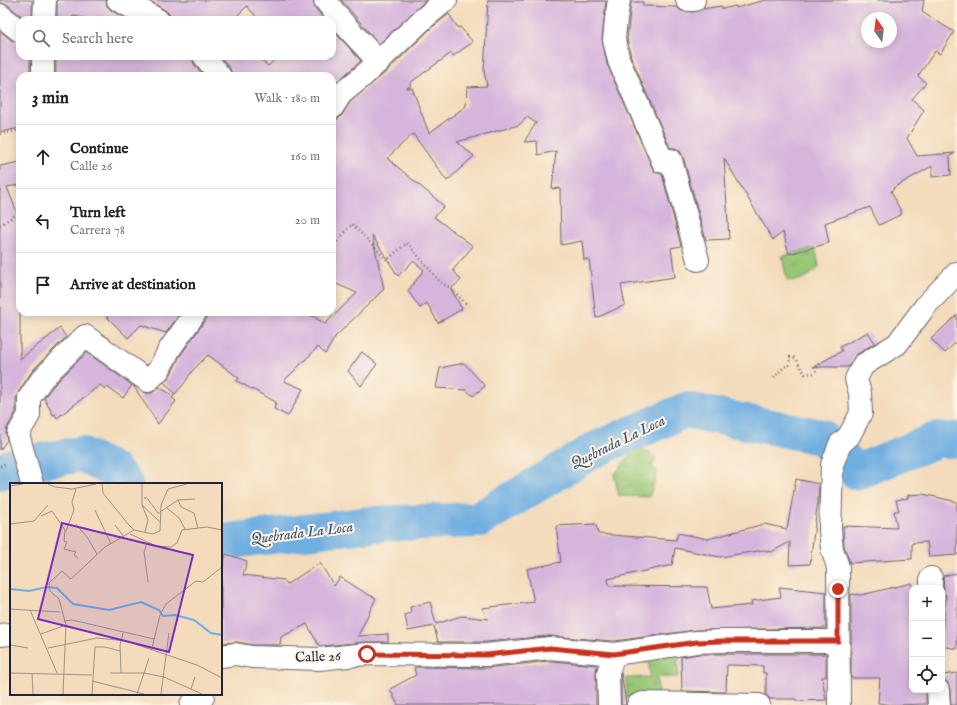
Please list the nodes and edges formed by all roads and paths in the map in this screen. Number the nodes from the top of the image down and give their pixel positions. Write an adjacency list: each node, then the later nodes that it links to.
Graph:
1 (45, 0): 9 (street)
2 (118, 0): 10 (street)
3 (326, 0): 14 (street)
4 (446, 0): 14 (street)
5 (619, 0): 23 (street)
6 (687, 0): 7 (street)
7 (694, 0)
8 (0, 15): 11 (street)
9 (44, 16)
10 (152, 16)
11 (16, 28)
12 (43, 60): 15 (street)
13 (207, 60): 16 (street)
14 (379, 62): 17 (street)
15 (43, 72)
16 (217, 72)
17 (336, 102)
18 (16, 131): 19 (path)
19 (0, 134)
20 (16, 215): 21 (path)
21 (0, 225)
22 (336, 243): 25 (path)
23 (698, 260)
24 (957, 273): 32 (street)
25 (468, 306)
26 (193, 316): 29 (street)
27 (822, 362): 28 (path)
28 (774, 378)
29 (32, 483)
30 (10, 634): 31 (street)
31 (0, 635)
32 (838, 641): 33 (street, Calle 26); 39 (street)
33 (614, 654): 34 (street, Calle 26); 36 (street)
34 (222, 656)
35 (938, 693): 40 (street)
36 (609, 705)
37 (638, 705): 38 (street)
38 (759, 705)
39 (839, 705)
40 (939, 705)

